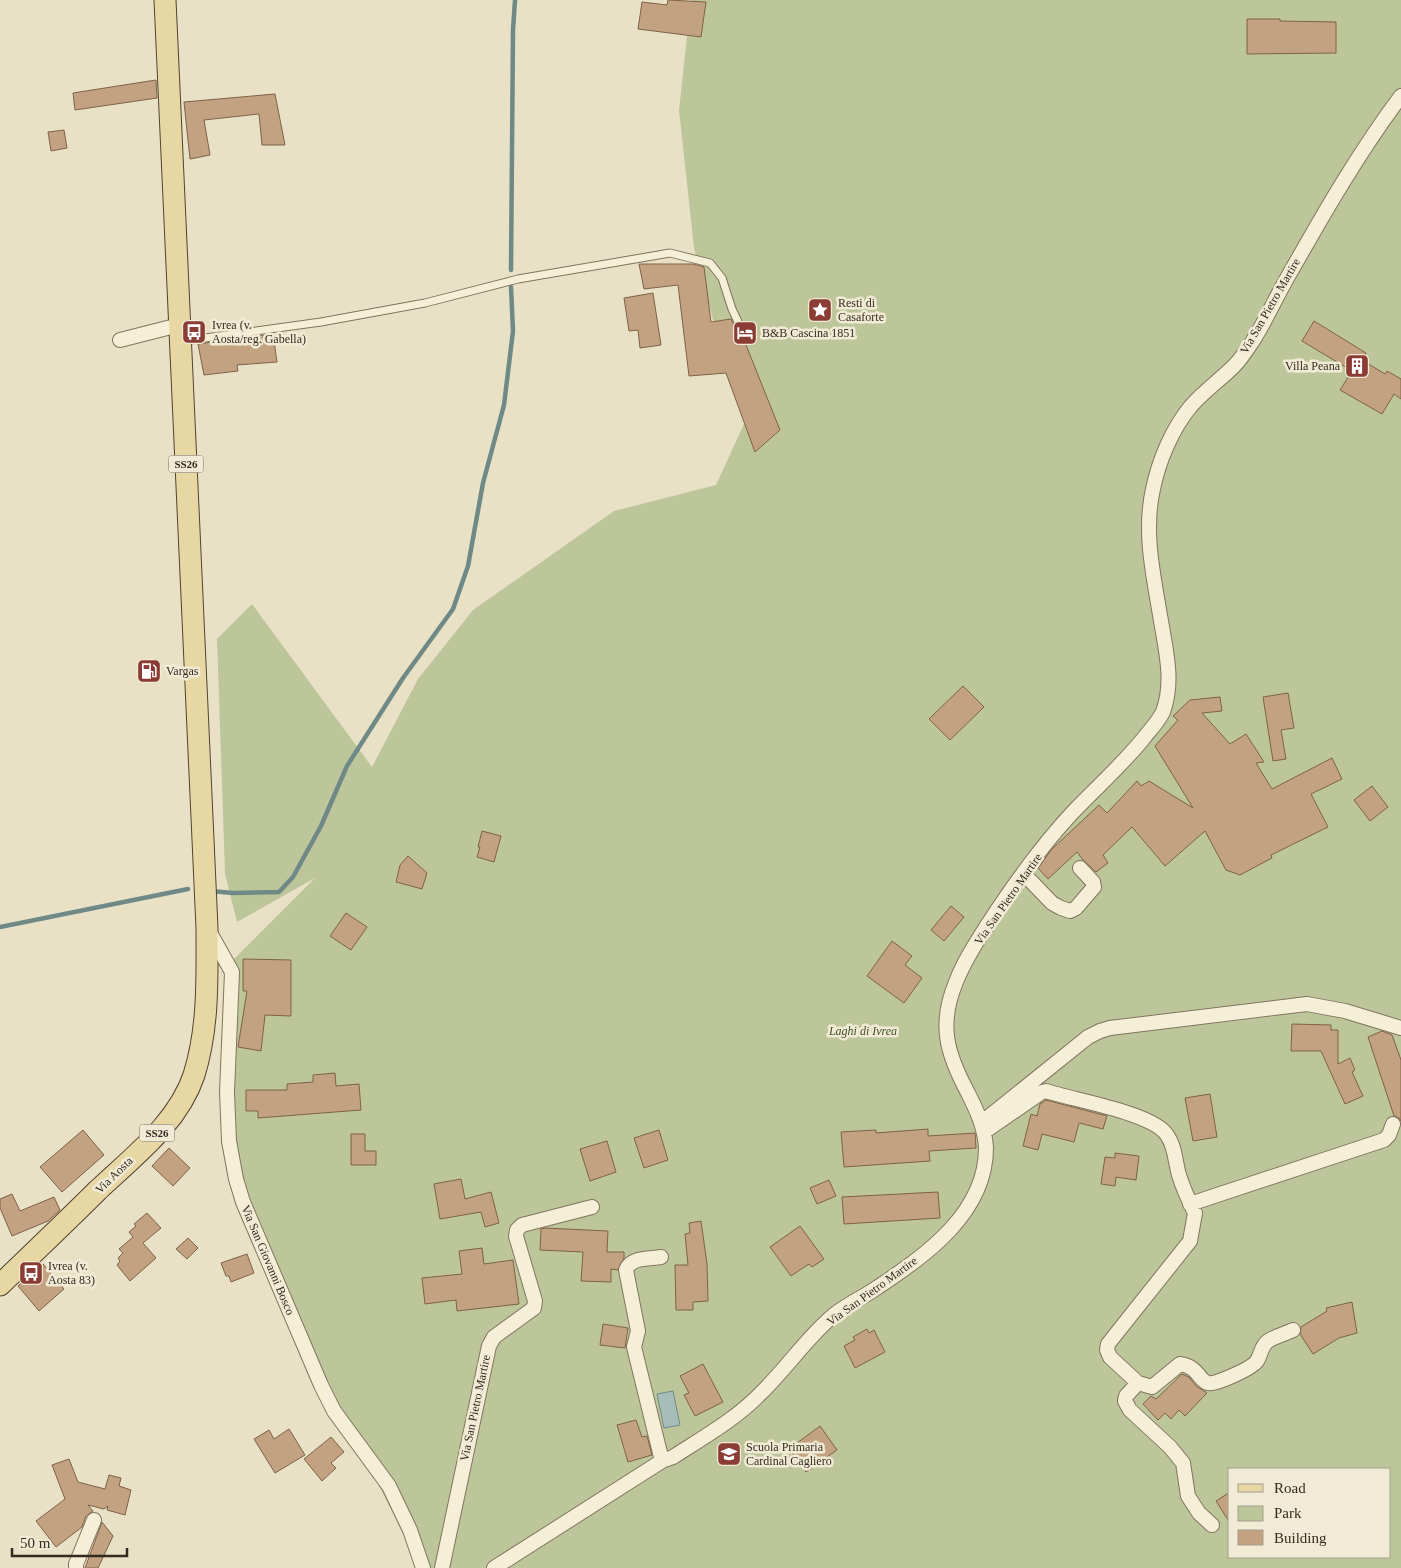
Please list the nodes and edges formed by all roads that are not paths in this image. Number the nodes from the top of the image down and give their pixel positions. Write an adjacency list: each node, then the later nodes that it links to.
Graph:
1 (165, 0): 4 (main road, SS26)
2 (1401, 96): 7 (street, Via San Pietro Martire)
3 (742, 330): 4 (lane)
4 (180, 333): 5 (street); 8 (main road, SS26)
5 (120, 340)
6 (1080, 868): 7 (street)
7 (1023, 873): 11 (street, Via San Pietro Martire)
8 (207, 928): 15 (main road, Via Aosta / SS26); 22 (street, Via San Giovanni Bosco)
9 (1401, 1028): 11 (street)
10 (1393, 1124): 12 (street)
11 (983, 1128): 12 (street); 18 (street, Via San Pietro Martire)
12 (1190, 1204): 17 (street)
13 (592, 1207): 23 (street, Via San Pietro Martire)
14 (661, 1257): 18 (street)
15 (0, 1285)
16 (1293, 1330): 17 (street)
17 (1138, 1384): 20 (street)
18 (662, 1461): 24 (street, Via San Pietro Martire)
19 (94, 1520): 21 (street)
20 (1212, 1525)
21 (76, 1568)
22 (423, 1568)
23 (442, 1568)
24 (494, 1568)

